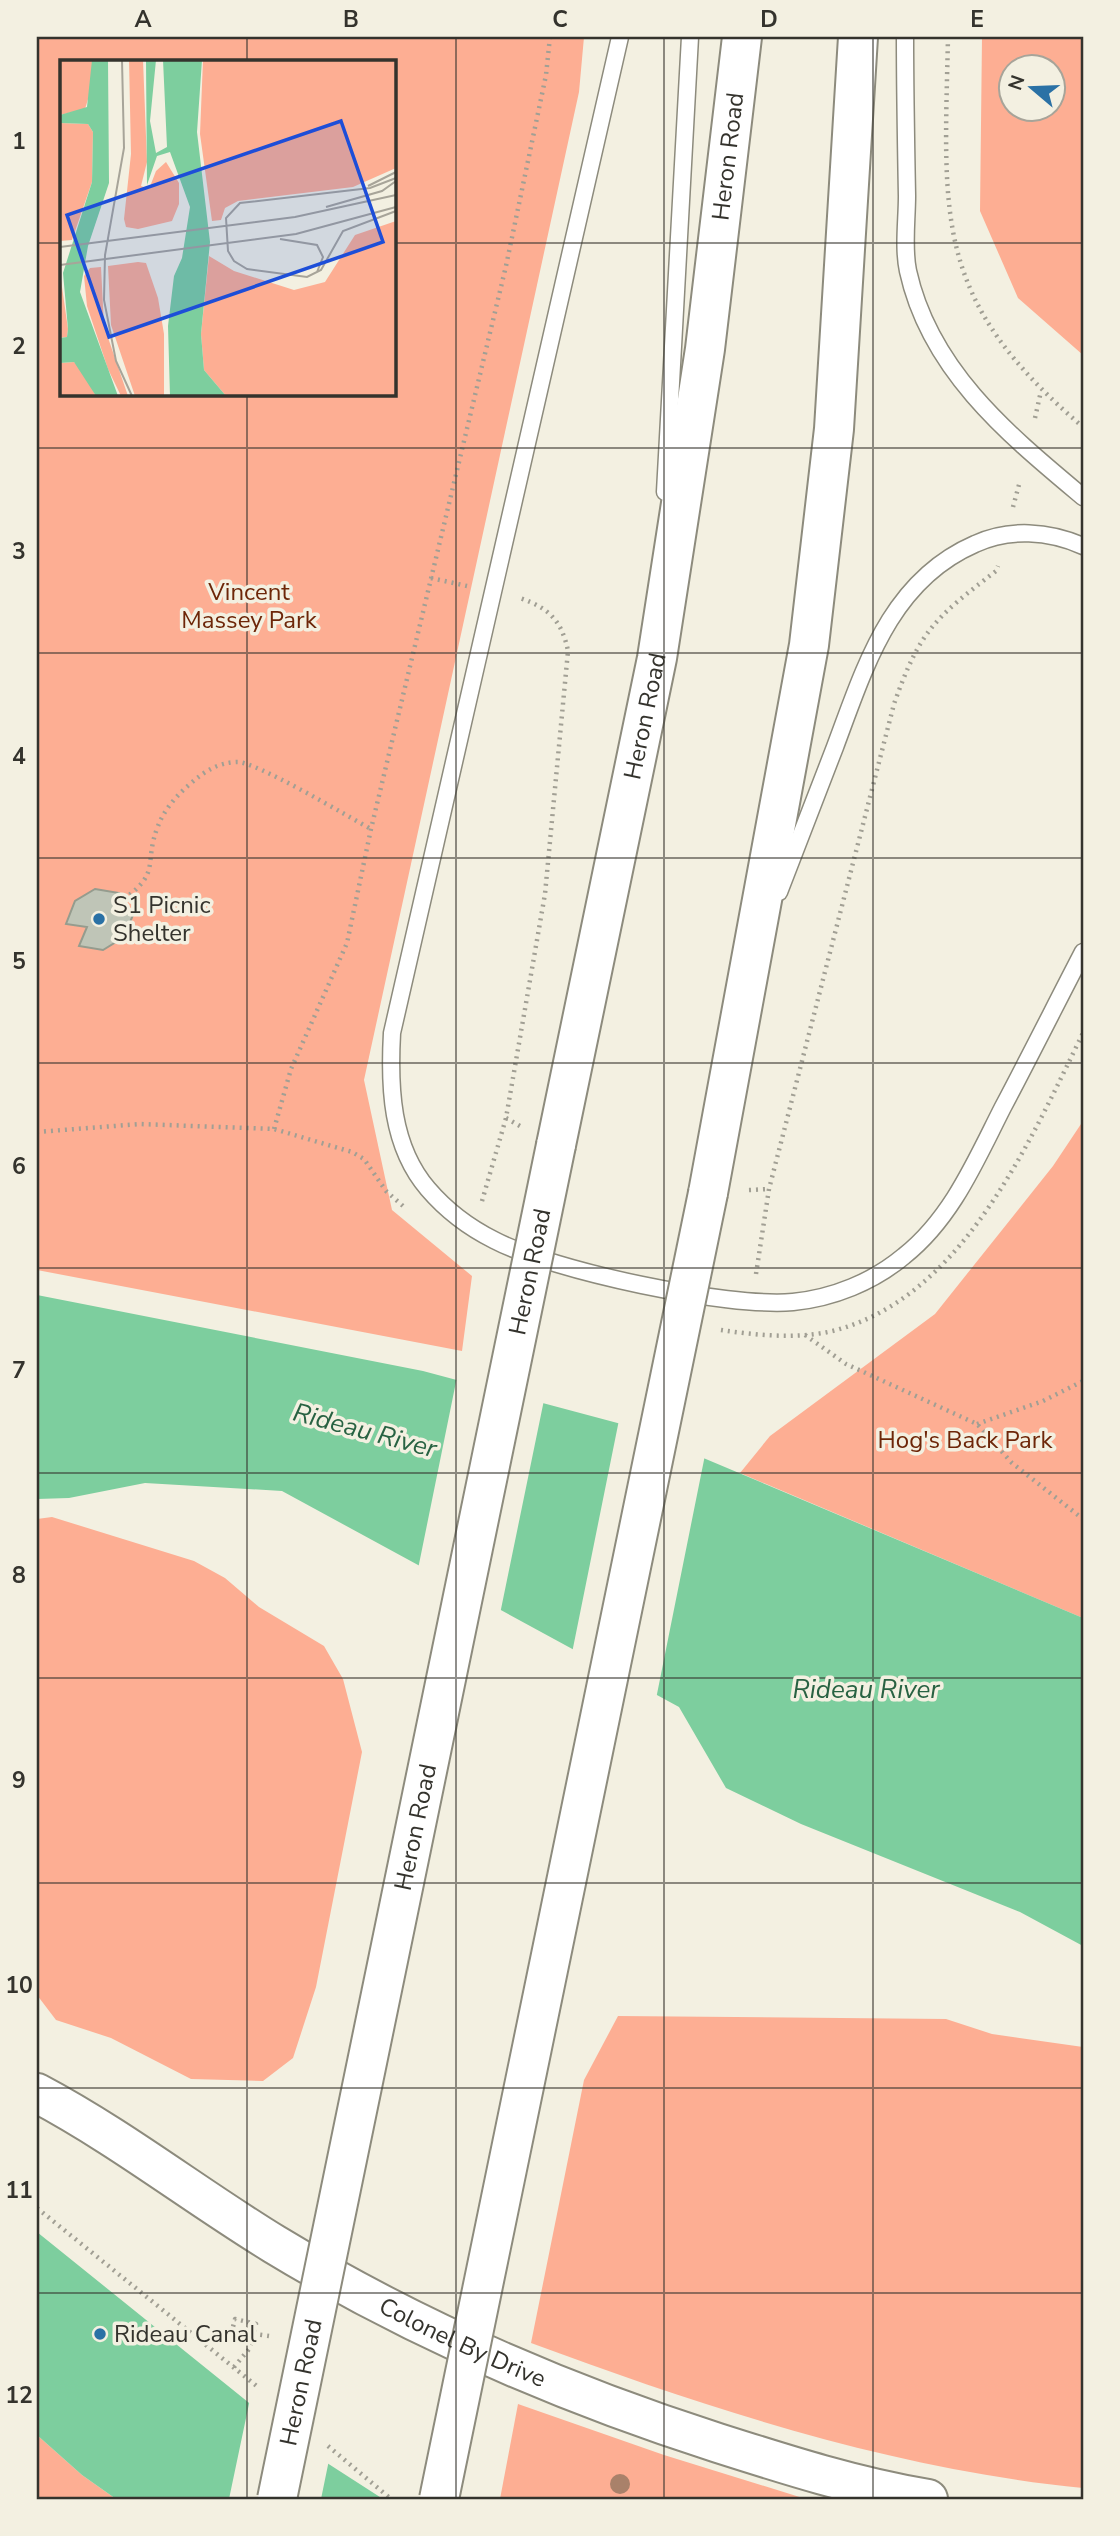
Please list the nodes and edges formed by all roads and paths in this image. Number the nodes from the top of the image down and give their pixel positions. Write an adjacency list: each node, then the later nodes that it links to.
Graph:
1 (550, 37): 16 (path)
2 (610, 37): 9 (lane)
3 (620, 37): 9 (lane)
4 (690, 37): 18 (lane)
5 (742, 37): 18 (main road, Heron Road)
6 (858, 37): 22 (main road)
7 (905, 37): 12 (lane)
8 (948, 37): 10 (path)
9 (607, 94): 17 (lane)
10 (1041, 391): 11 (path); 12 (path)
11 (1083, 427)
12 (1027, 450): 13 (lane); 14 (path)
13 (1083, 497)
14 (1007, 533): 15 (lane); 22 (lane); 28 (path)
15 (1083, 546)
16 (431, 578): 17 (path); 19 (path)
17 (491, 591): 27 (lane); 27 (path)
18 (657, 658): 40 (main road, Heron Road, bridge)
19 (371, 829): 20 (path); 24 (path)
20 (124, 899)
21 (1083, 952): 28 (lane)
22 (748, 972): 42 (main road, bridge)
23 (1083, 1033): 30 (path)
24 (274, 1129): 25 (path); 26 (path)
25 (37, 1132)
26 (405, 1208)
27 (475, 1229): 28 (lane)
28 (752, 1302)
29 (709, 1328): 30 (path)
30 (805, 1335): 32 (path)
31 (1083, 1381): 32 (path)
32 (977, 1424): 33 (path)
33 (1083, 1519)
34 (37, 2093): 43 (main road, Colonel By Drive)
35 (37, 2208): 37 (path)
36 (268, 2336): 37 (path)
37 (234, 2367): 38 (path)
38 (266, 2394)
39 (318, 2438): 41 (path)
40 (277, 2499)
41 (391, 2499)
42 (439, 2499)
43 (928, 2499)

